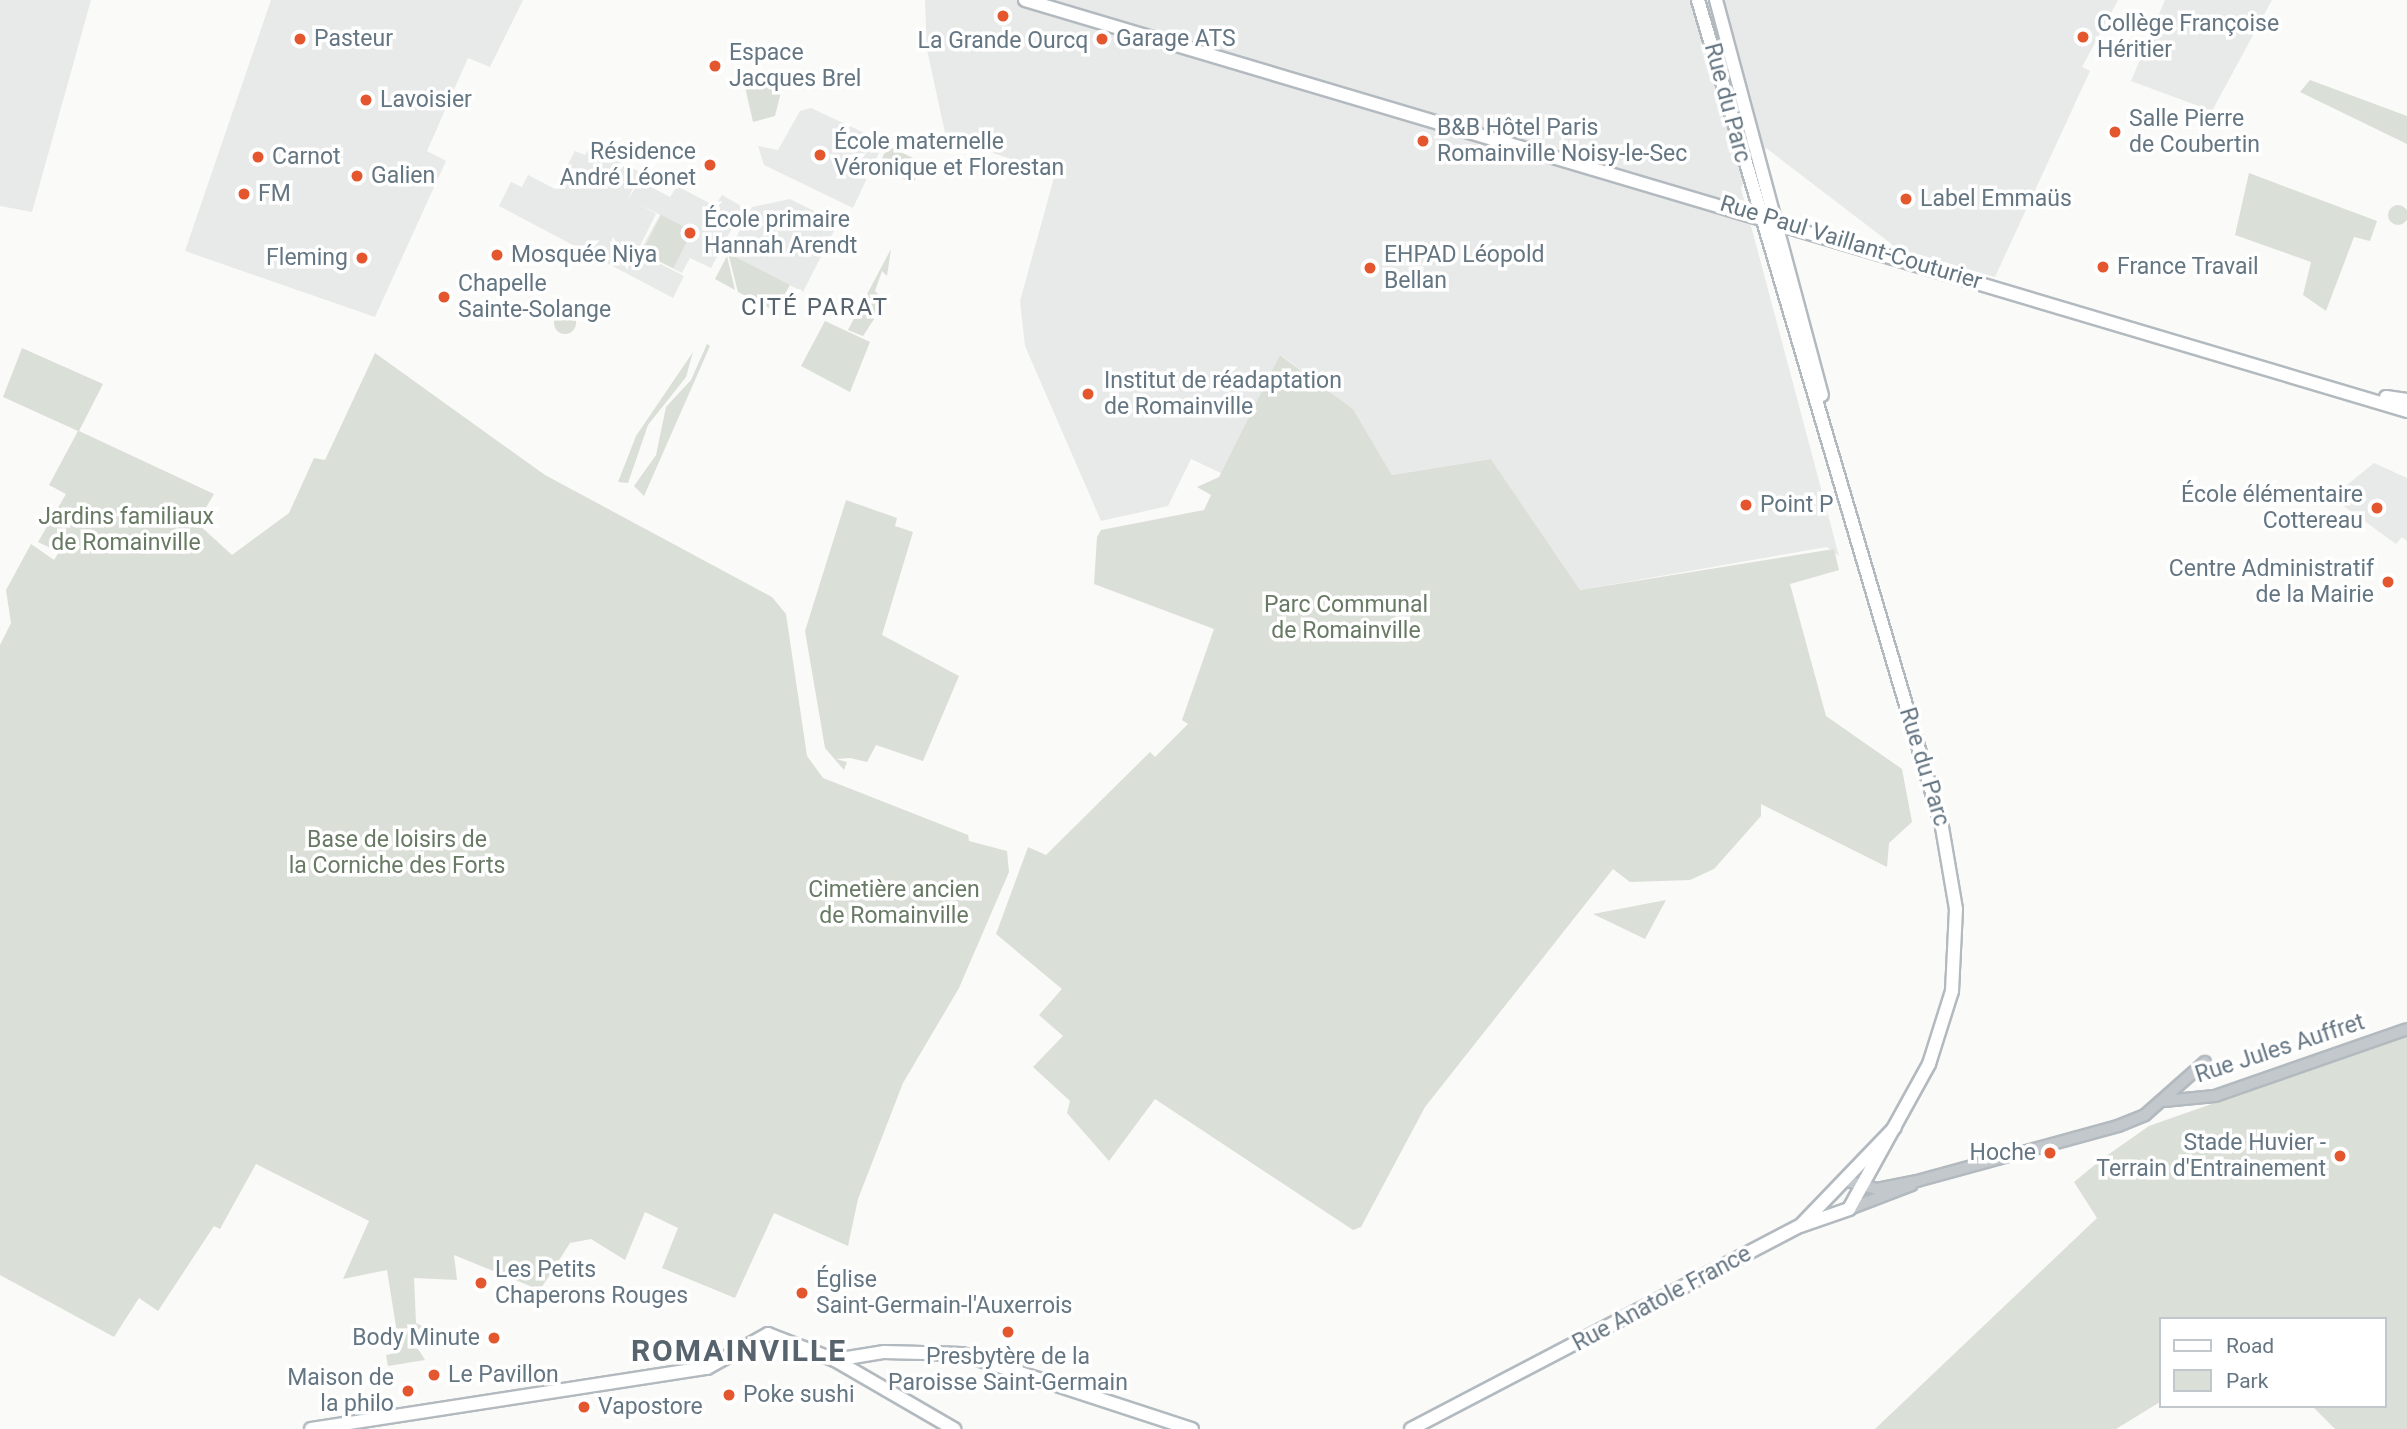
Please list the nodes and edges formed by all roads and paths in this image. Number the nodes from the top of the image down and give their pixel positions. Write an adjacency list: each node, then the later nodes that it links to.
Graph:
1 (1025, 0): 4 (main road, Rue Paul Vaillant-Couturier)
2 (1698, 0): 4 (main road, Rue du Parc)
3 (1716, 0): 5 (main road, Rue du Parc)
4 (1757, 214): 5 (main road, Rue Paul Vaillant-Couturier); 8 (main road, Rue du Parc)
5 (1775, 220): 6 (main road, Rue Paul Vaillant-Couturier); 8 (main road, Rue du Parc)
6 (2369, 394): 7 (main road, Rue Paul Vaillant-Couturier); 9 (main road, Rue Paul Vaillant-Couturier)
7 (2407, 400)
8 (1822, 405): 13 (main road, Rue du Parc)
9 (2407, 411)
10 (2407, 1029): 12 (street, Rue Jules Auffret)
11 (2205, 1062): 12 (street, Rue Anatole France)
12 (2164, 1101): 15 (street, Rue Anatole France)
13 (1895, 1127): 14 (main road, Rue du Parc); 16 (main road, Rue du Parc)
14 (1847, 1181): 16 (street, Rue Anatole France); 18 (main road, Rue du Parc)
15 (1917, 1181): 16 (street, Rue Anatole France); 17 (street, Rue Anatole France)
16 (1861, 1186): 17 (main road, Rue du Parc)
17 (1849, 1209): 18 (main road, Rue Anatole France)
18 (1800, 1226): 23 (main road, Rue Anatole France)
19 (835, 1360): 20 (main road); 21 (main road); 22 (main road)
20 (311, 1429)
21 (954, 1429)
22 (1192, 1429)
23 (1411, 1429)

